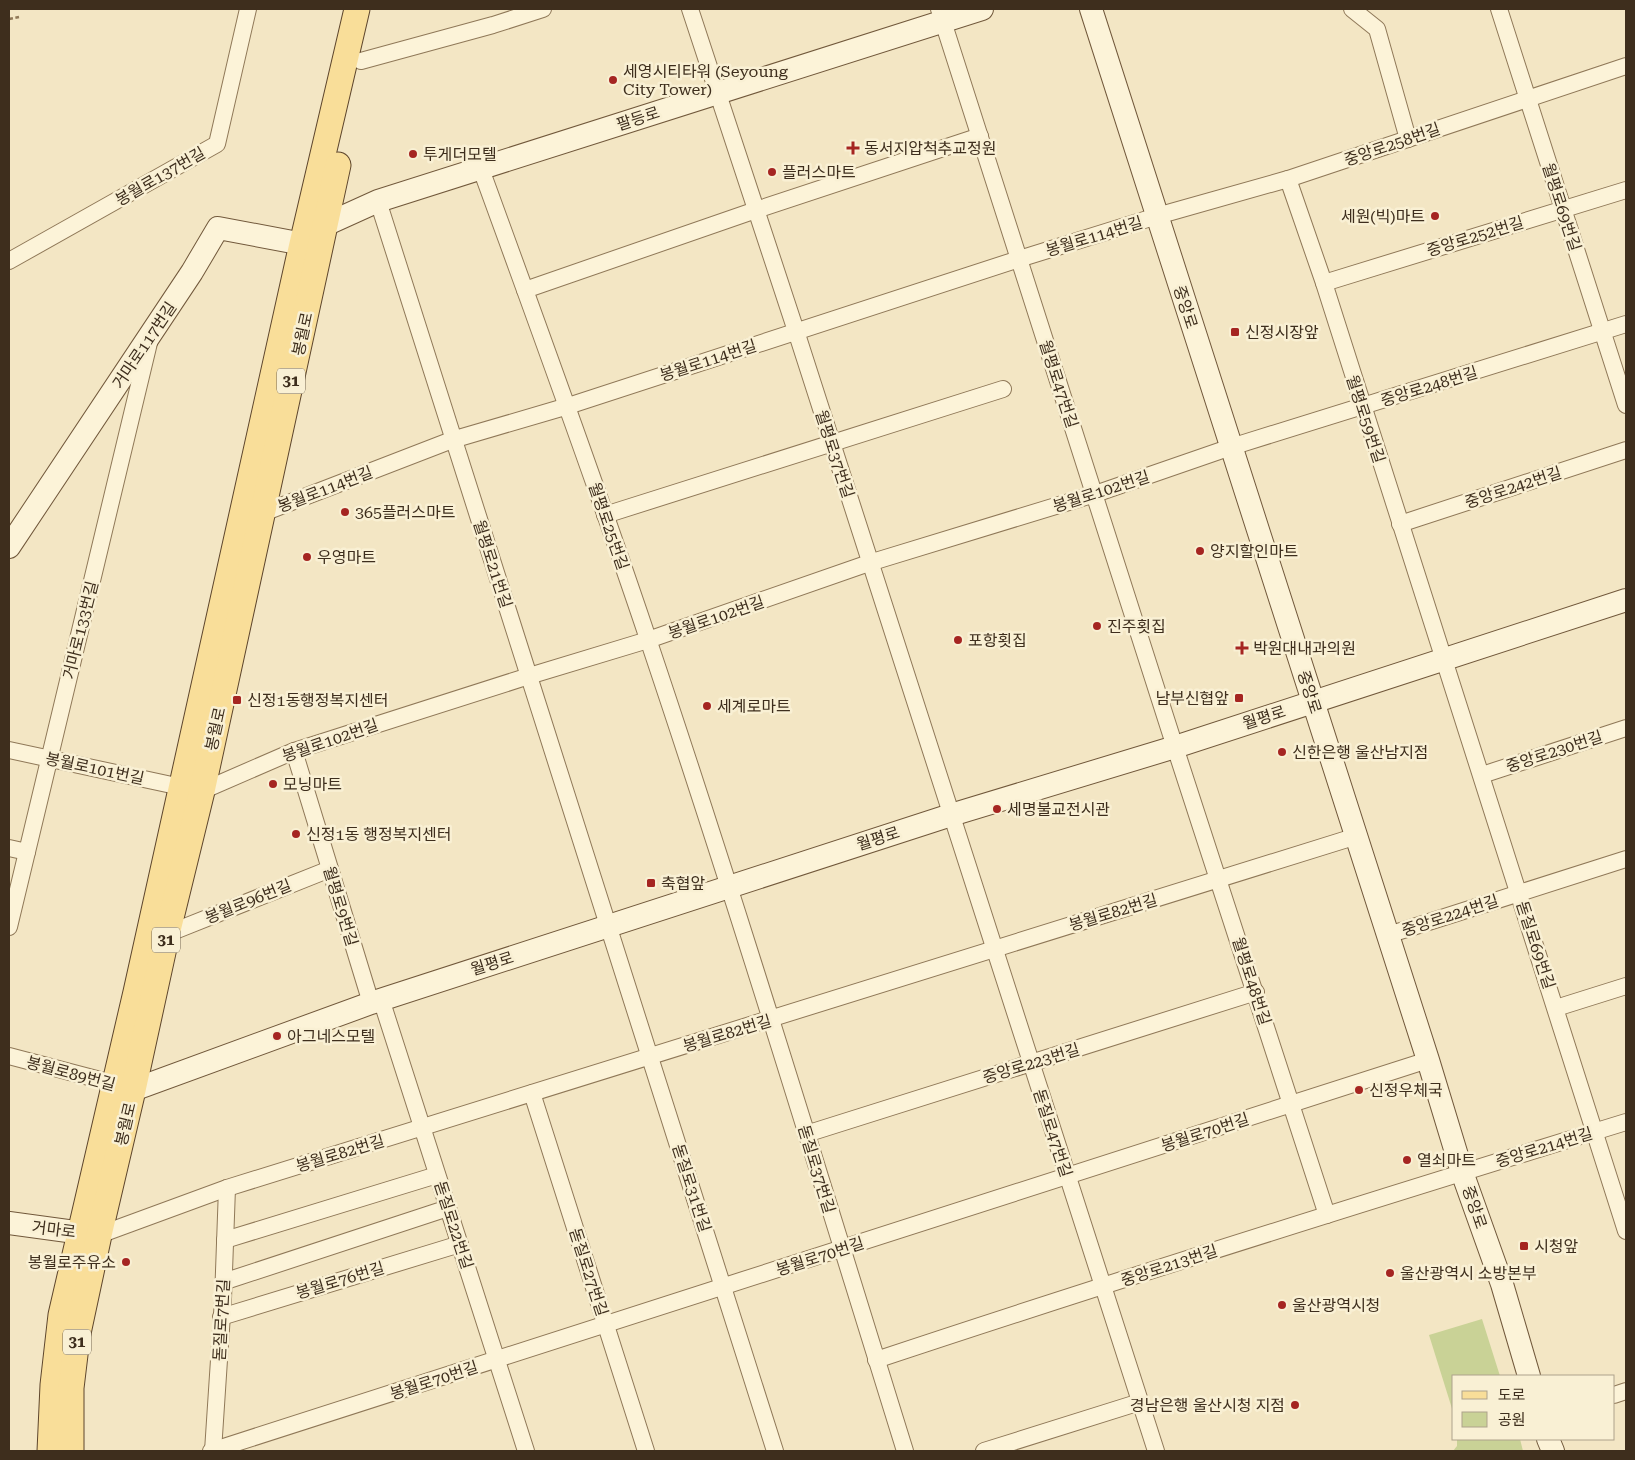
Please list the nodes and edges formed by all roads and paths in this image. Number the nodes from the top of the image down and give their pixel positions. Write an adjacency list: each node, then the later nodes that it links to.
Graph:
1 (248, 9): 28 (street, 봉월로137번길)
2 (357, 9): 26 (main road)
3 (373, 9): 13 (main road, 봉월로 / 31)
4 (542, 9): 13 (street)
5 (690, 9): 15 (street, 월평로37번길)
6 (982, 9): 10 (main road, 팔등로)
7 (1091, 9): 25 (main road, 중앙로)
8 (1352, 9): 18 (street)
9 (1498, 9): 16 (street, 월평로69번길)
10 (941, 15): 15 (main road, 팔등로); 17 (street, 월평로47번길)
11 (20, 17): 12 (path)
12 (9, 19)
13 (361, 61): 26 (main road, 봉월로 / 31)
14 (1626, 66): 16 (street, 중앙로258번길)
15 (718, 93): 19 (main road, 팔등로); 24 (street, 월평로37번길)
16 (1527, 98): 18 (street, 중앙로258번길); 23 (street, 월평로69번길)
17 (980, 136): 24 (street); 27 (street, 월평로47번길)
18 (1408, 139): 20 (street, 중앙로258번길)
19 (481, 169): 22 (main road, 팔등로); 30 (street, 월평로25번길)
20 (1288, 179): 25 (street, 중앙로258번길); 29 (street, 월평로59번길)
21 (1626, 190): 23 (street, 중앙로252번길)
22 (378, 202): 26 (main road, 팔등로); 39 (street, 월평로21번길)
23 (1563, 209): 29 (street, 중앙로252번길); 33 (street, 월평로69번길)
24 (756, 210): 30 (street); 32 (street, 월평로37번길)
25 (1157, 216): 27 (street, 봉월로114번길); 41 (main road, 중앙로)
26 (316, 239): 34 (main road, 거마로117번길); 44 (main road, 봉월로 / 31); 55 (main road)
27 (1020, 259): 32 (street, 봉월로114번길); 43 (street, 월평로47번길)
28 (9, 261)
29 (1324, 283): 37 (street, 월평로59번길)
30 (525, 290): 36 (street, 월평로25번길)
31 (1626, 324): 33 (street, 중앙로248번길)
32 (796, 331): 36 (street, 봉월로114번길); 40 (street, 월평로37번길)
33 (1602, 332): 37 (street, 중앙로248번길); 38 (street, 월평로69번길)
34 (151, 334): 47 (main road, 거마로117번길); 59 (street, 거마로133번길)
35 (1003, 389): 40 (street)
36 (568, 406): 39 (street, 봉월로114번길); 45 (street, 월평로25번길)
37 (1363, 406): 41 (street, 중앙로248번길); 46 (street, 월평로59번길)
38 (1626, 406)
39 (452, 440): 44 (street, 봉월로114번길); 52 (street, 월평로21번길)
40 (831, 444): 45 (street); 48 (street, 월평로37번길)
41 (1231, 447): 43 (street, 봉월로102번길); 53 (main road, 중앙로)
42 (1626, 450): 46 (street, 중앙로242번길)
43 (1095, 494): 48 (street, 봉월로102번길); 56 (street, 월평로47번길)
44 (263, 513): 55 (main road, 봉월로 / 31)
45 (605, 515): 50 (street, 월평로25번길)
46 (1400, 524): 51 (street, 월평로59번길)
47 (9, 547)
48 (869, 563): 50 (street, 봉월로102번길); 62 (street, 월평로37번길)
49 (1626, 600): 51 (main road, 월평로)
50 (648, 640): 52 (street, 봉월로102번길); 69 (street, 월평로25번길)
51 (1443, 659): 53 (main road, 월평로); 60 (street, 돋질로69번길)
52 (529, 676): 58 (street, 봉월로102번길); 71 (street, 월평로21번길)
53 (1313, 701): 56 (main road, 월평로); 63 (main road, 중앙로)
54 (1626, 728): 60 (street, 중앙로230번길)
55 (203, 736): 61 (main road, 봉월로 / 31)
56 (1175, 747): 62 (main road, 월평로); 68 (street, 월평로48번길)
57 (9, 750): 59 (street, 봉월로101번길)
58 (294, 751): 61 (street, 봉월로102번길); 67 (street, 월평로9번길)
59 (49, 758): 61 (street, 봉월로101번길); 65 (street, 거마로133번길)
60 (1482, 774): 70 (street, 돋질로69번길)
61 (192, 789): 73 (main road, 봉월로 / 31); 85 (main road)
62 (951, 815): 69 (main road, 월평로); 75 (street, 돋질로47번길)
63 (1357, 836): 68 (street, 봉월로82번길); 74 (main road, 중앙로)
64 (9, 848): 65 (street)
65 (27, 852): 72 (street, 거마로133번길)
66 (1626, 859): 70 (street, 중앙로224번길)
67 (330, 869): 73 (street, 봉월로96번길); 78 (street, 월평로9번길)
68 (1219, 879): 75 (street, 봉월로82번길); 77 (street, 월평로48번길)
69 (729, 886): 71 (main road, 월평로); 80 (street, 돋질로37번길)
70 (1519, 893): 74 (street, 중앙로224번길); 79 (street, 돋질로69번길)
71 (608, 926): 78 (main road, 월평로); 82 (street, 돋질로31번길)
72 (9, 927)
73 (167, 934): 85 (main road, 봉월로 / 31)
74 (1388, 934): 83 (main road, 중앙로)
75 (994, 949): 80 (street, 봉월로82번길); 84 (street, 돋질로47번길)
76 (1626, 986): 79 (street)
77 (1256, 992): 84 (street, 중앙로223번길); 87 (street, 월평로48번길)
78 (376, 1001): 85 (main road, 월평로); 89 (street, 돋질로22번길)
79 (1556, 1008): 90 (street, 돋질로69번길)
80 (770, 1019): 82 (street, 봉월로82번길); 91 (street, 돋질로37번길)
81 (9, 1056): 85 (street, 봉월로89번길)
82 (650, 1057): 86 (street, 봉월로82번길); 106 (street, 돋질로31번길)
83 (1428, 1060): 87 (street, 봉월로70번길); 92 (main road, 중앙로)
84 (1031, 1063): 91 (street, 중앙로223번길); 94 (street, 돋질로47번길)
85 (123, 1087): 100 (main road, 봉월로 / 31)
86 (532, 1094): 89 (street, 봉월로82번길); 108 (street, 돋질로27번길)
87 (1291, 1104): 94 (street, 봉월로70번길); 97 (street, 월평로48번길)
88 (1626, 1122): 90 (street, 중앙로214번길)
89 (422, 1128): 93 (street, 돋질로22번길); 95 (street, 봉월로82번길)
90 (1595, 1132): 92 (street, 중앙로214번길); 99 (street, 돋질로69번길)
91 (806, 1134): 103 (street, 돋질로37번길)
92 (1462, 1172): 97 (street, 중앙로213번길); 111 (main road, 중앙로)
93 (437, 1175): 96 (street, 돋질로22번길); 101 (street)
94 (1067, 1176): 103 (street, 봉월로70번길); 105 (street, 돋질로47번길)
95 (227, 1188): 100 (street, 봉월로82번길); 101 (street, 돋질로7번길)
96 (448, 1208): 102 (street, 돋질로22번길); 104 (street)
97 (1327, 1215): 105 (street, 중앙로213번길)
98 (9, 1223): 100 (main road, 거마로)
99 (1626, 1231)
100 (89, 1233): 113 (main road); 114 (main road, 봉월로 / 31)
101 (225, 1240): 104 (street, 돋질로7번길)
102 (460, 1244): 107 (street, 봉월로76번길); 109 (street, 돋질로22번길)
103 (842, 1248): 106 (street, 봉월로70번길); 110 (street, 돋질로37번길)
104 (224, 1282): 107 (street, 돋질로7번길)
105 (1103, 1286): 110 (street, 중앙로213번길); 112 (street, 돋질로47번길)
106 (723, 1287): 108 (street, 봉월로70번길); 118 (street, 돋질로31번길)
107 (221, 1317): 115 (street, 돋질로7번길)
108 (606, 1324): 109 (street, 봉월로70번길); 117 (street, 돋질로27번길)
109 (497, 1359): 115 (street, 봉월로70번길); 116 (street, 돋질로22번길)
110 (876, 1360): 119 (street, 돋질로37번길)
111 (1529, 1375)
112 (1140, 1402): 120 (street); 121 (street, 돋질로47번길)
113 (50, 1451)
114 (71, 1451)
115 (212, 1451)
116 (526, 1451)
117 (646, 1451)
118 (775, 1451)
119 (905, 1451)
120 (984, 1451)
121 (1156, 1451)

